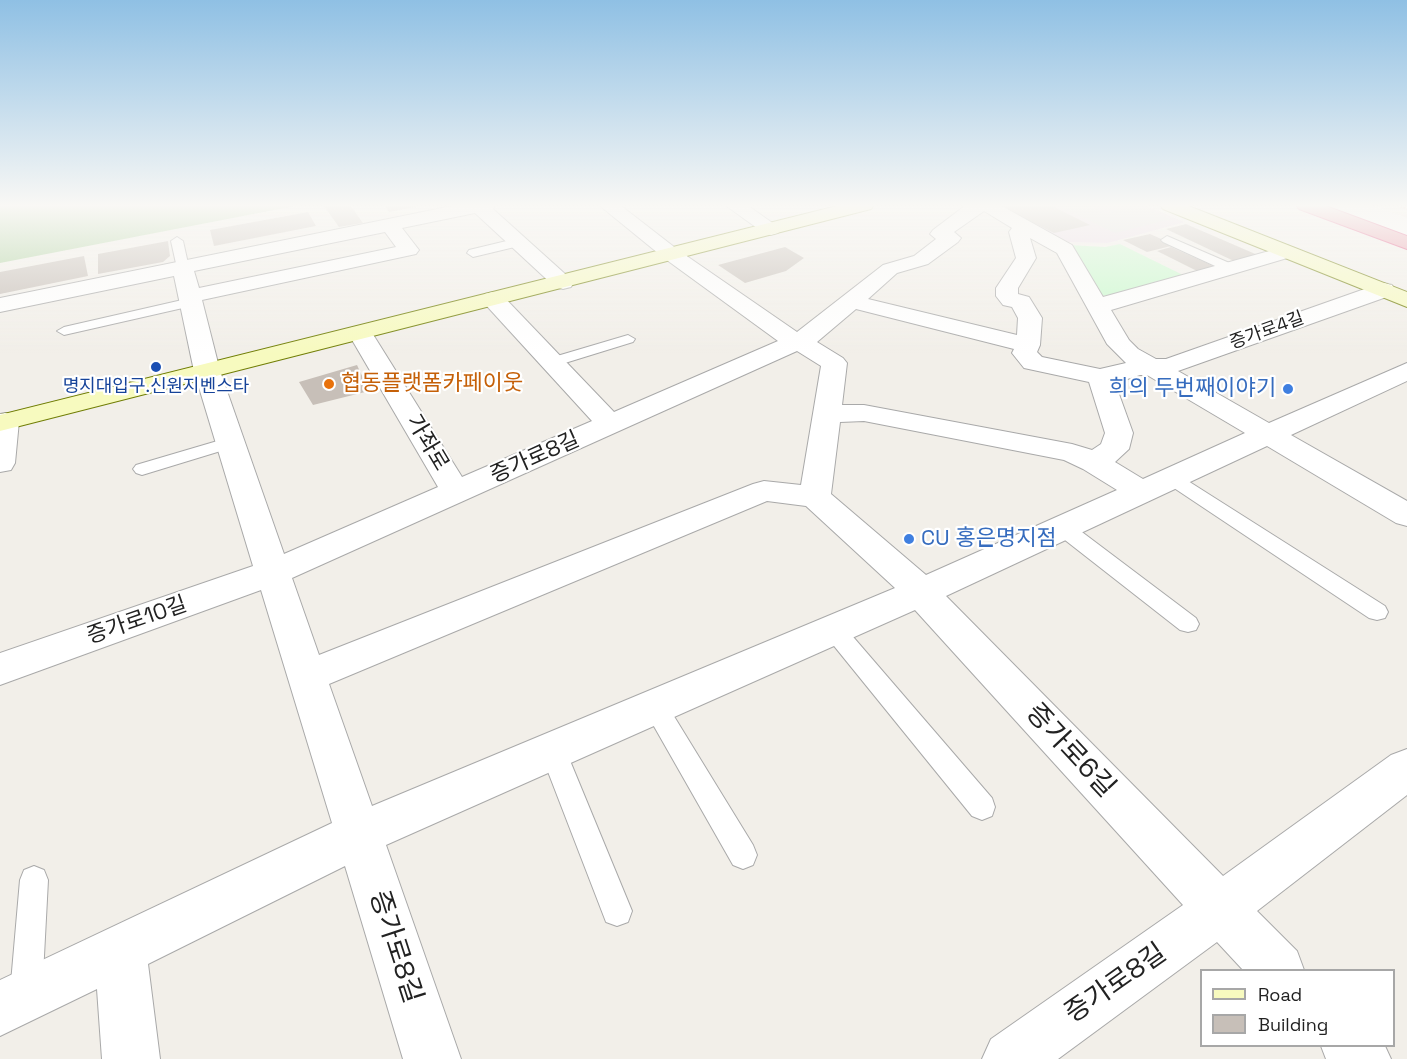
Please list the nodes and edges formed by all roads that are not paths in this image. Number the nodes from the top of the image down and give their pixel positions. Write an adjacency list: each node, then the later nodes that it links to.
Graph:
1 (180, 254): 14 (lane)
2 (245, 254): 14 (street)
3 (389, 254): 18 (street)
4 (533, 254): 16 (street)
5 (669, 254): 16 (main road)
6 (671, 254): 27 (street)
7 (929, 254): 21 (street)
8 (1025, 254): 28 (street)
9 (1068, 254): 22 (street)
10 (1199, 254): 15 (lane)
11 (1278, 254): 15 (street)
12 (1294, 254): 17 (main road)
13 (1313, 254): 17 (main road)
14 (183, 267): 18 (street); 23 (street)
15 (1230, 268): 22 (street)
16 (563, 282): 19 (main road)
17 (1395, 289): 20 (main road); 30 (street, 증가로4길)
18 (191, 299): 24 (lane); 31 (street)
19 (493, 299): 25 (main road); 29 (street)
20 (1407, 300)
21 (850, 301): 27 (street); 28 (street)
22 (1097, 303): 30 (street)
23 (0, 305)
24 (64, 331)
25 (360, 333): 31 (main road); 43 (street, 가좌로)
26 (628, 339): 29 (lane)
27 (795, 342): 34 (street); 36 (street, 증가로8길)
28 (1028, 345): 33 (street, 증가로4길)
29 (552, 362): 36 (street)
30 (1149, 367): 33 (street, 증가로4길); 37 (street)
31 (207, 371): 35 (main road); 38 (street, 증가로8길)
32 (1407, 371): 37 (street)
33 (1100, 376): 39 (street)
34 (826, 414): 39 (street); 45 (street)
35 (3, 422): 40 (street)
36 (611, 425): 43 (street, 증가로8길)
37 (1267, 435): 42 (street); 46 (street)
38 (231, 442): 41 (lane); 48 (street, 증가로8길)
39 (1094, 462): 44 (street)
40 (0, 463)
41 (142, 469)
42 (1170, 478): 44 (street); 50 (lane)
43 (456, 492): 48 (street, 증가로8길)
44 (1141, 492): 47 (street)
45 (815, 497): 49 (street, 증가로6길); 54 (street)
46 (1407, 515)
47 (1063, 528): 49 (street); 51 (lane)
48 (274, 572): 53 (street, 증가로10길); 54 (street, 증가로8길)
49 (920, 592): 52 (street); 62 (street, 증가로6길)
50 (1377, 612)
51 (1188, 624)
52 (834, 630): 55 (street); 58 (lane)
53 (0, 669)
54 (308, 676): 59 (street, 증가로8길)
55 (655, 707): 56 (street); 60 (lane)
56 (553, 751): 59 (street); 63 (lane)
57 (1407, 770): 62 (street)
58 (982, 807)
59 (359, 834): 64 (street); 69 (street, 증가로8길)
60 (743, 855)
61 (34, 880): 66 (lane)
62 (1220, 909): 65 (street, 증가로6길); 70 (street, 증가로8길)
63 (617, 911)
64 (120, 950): 66 (street); 68 (street)
65 (1277, 969)
66 (13, 1003)
67 (1350, 1047): 71 (street)
68 (131, 1059)
69 (432, 1059)
70 (1011, 1059)
71 (1362, 1059)

